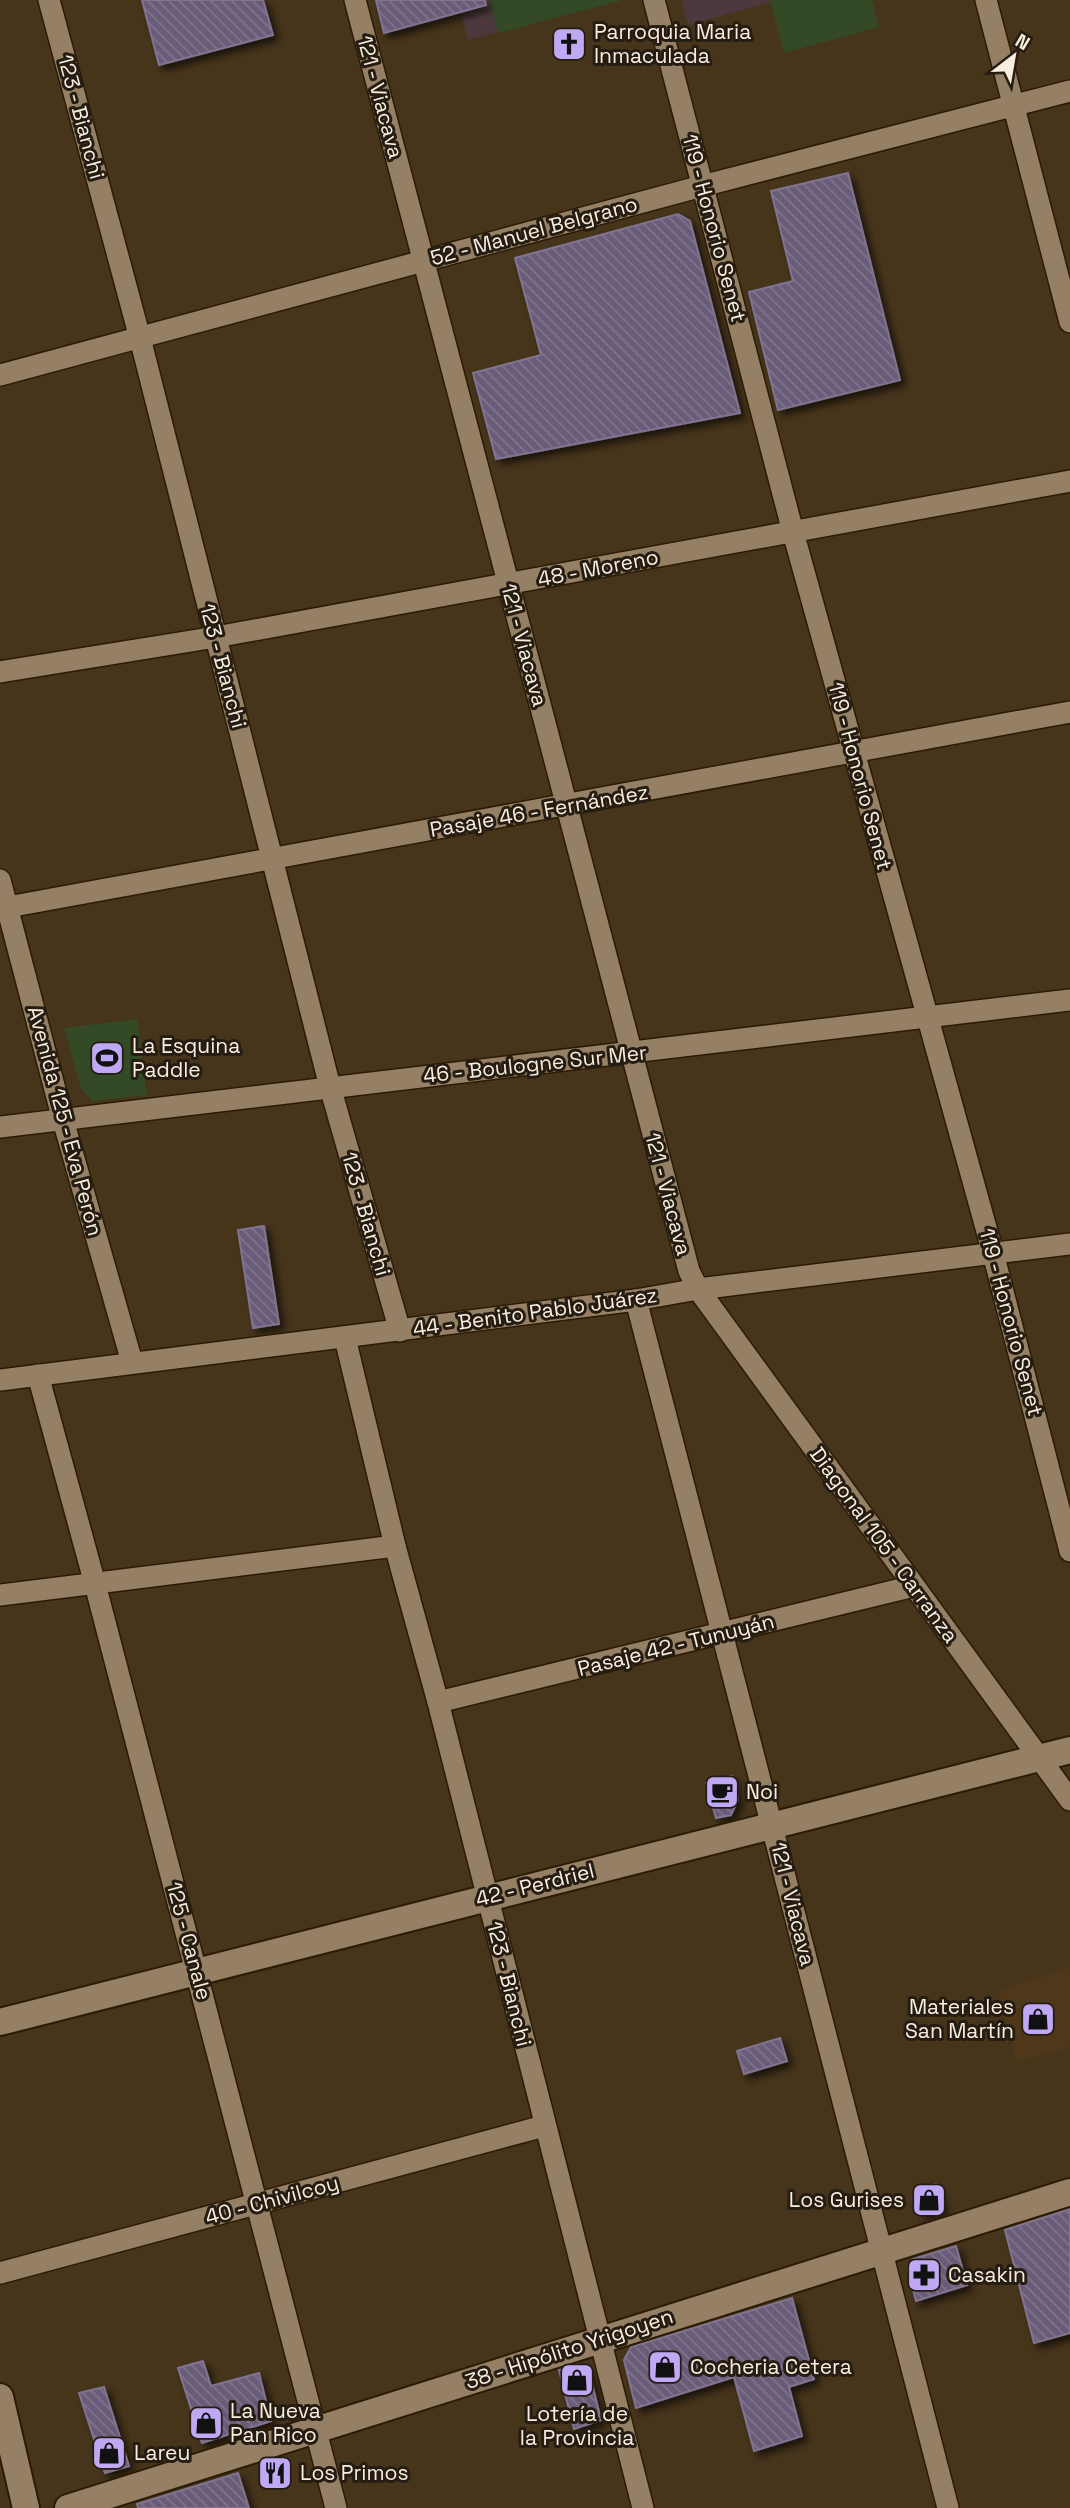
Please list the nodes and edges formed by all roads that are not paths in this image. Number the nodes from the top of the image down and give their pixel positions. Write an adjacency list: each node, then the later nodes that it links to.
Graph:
1 (49, 0): 10 (street, 123 - Bianchi)
2 (355, 0): 8 (street, 121 - Viacava)
3 (654, 0): 7 (street, 119 - Honorio Senet)
4 (986, 0): 6 (street)
5 (1070, 91): 6 (street, 52 - Manuel Belgrano)
6 (1014, 106): 7 (street, 52 - Manuel Belgrano); 9 (street)
7 (702, 186): 8 (street, 52 - Manuel Belgrano); 13 (street, 119 - Honorio Senet)
8 (423, 261): 10 (street, 52 - Manuel Belgrano); 14 (street, 121 - Viacava)
9 (1070, 322)
10 (140, 338): 11 (street, 52 - Manuel Belgrano); 15 (street, 123 - Bianchi)
11 (0, 375)
12 (1070, 481): 13 (street, 48 - Moreno)
13 (793, 532): 14 (street, 48 - Moreno); 18 (street, 119 - Honorio Senet)
14 (508, 585): 15 (street, 48 - Moreno); 19 (street, 121 - Viacava)
15 (216, 638): 16 (street, 48 - Moreno); 20 (street, 123 - Bianchi)
16 (0, 672)
17 (1070, 712): 18 (street, Pasaje 46 - Fernández)
18 (853, 754): 19 (street, Pasaje 46 - Fernández); 24 (street, 119 - Honorio Senet)
19 (566, 806): 20 (street, Pasaje 46 - Fernández); 25 (street, 121 - Viacava)
20 (274, 857): 22 (street, Pasaje 46 - Fernández); 26 (street, 123 - Bianchi)
21 (0, 880): 22 (street, Avenida 125 - Eva Perón)
22 (8, 907): 27 (street, Avenida 125 - Eva Perón)
23 (1070, 1000): 24 (street, 46 - Boulogne Sur Mer)
24 (928, 1019): 25 (street, 46 - Boulogne Sur Mer); 30 (street, 119 - Honorio Senet)
25 (630, 1053): 26 (street, 46 - Boulogne Sur Mer); 31 (street, 121 - Viacava)
26 (330, 1087): 27 (street, 46 - Boulogne Sur Mer); 33 (street, 123 - Bianchi)
27 (62, 1120): 28 (street, 46 - Boulogne Sur Mer); 35 (street, Avenida 125 - Eva Perón)
28 (0, 1127)
29 (1070, 1244): 30 (street, 44 - Benito Pablo Juárez)
30 (993, 1253): 31 (street, 44 - Benito Pablo Juárez); 39 (street, 119 - Honorio Senet)
31 (698, 1289): 32 (street, 44 - Benito Pablo Juárez); 41 (street, Diagonal 105 - Carranza)
32 (636, 1300): 33 (street, 44 - Benito Pablo Juárez); 43 (street, 121 - Viacava)
33 (400, 1331): 34 (street, 44 - Benito Pablo Juárez)
34 (345, 1338): 35 (street, 44 - Benito Pablo Juárez); 38 (street, 123 - Bianchi)
35 (132, 1362): 36 (street, 44 - Benito Pablo Juárez)
36 (38, 1375): 37 (street, 44 - Benito Pablo Juárez); 40 (street, 125 - Canale)
37 (0, 1380)
38 (395, 1546): 40 (street); 44 (street, 123 - Bianchi)
39 (1070, 1551)
40 (95, 1584): 42 (street); 50 (street, 125 - Canale)
41 (914, 1586): 43 (street, Pasaje 42 - Tunuyán); 46 (street, Diagonal 105 - Carranza)
42 (0, 1595)
43 (724, 1633): 44 (street, Pasaje 42 - Tunuyán); 48 (street, 121 - Viacava)
44 (438, 1702): 49 (street, 123 - Bianchi)
45 (1070, 1750): 46 (street, 42 - Perdriel)
46 (1036, 1758): 47 (street, Diagonal 105 - Carranza); 48 (street, 42 - Perdriel)
47 (1070, 1800)
48 (773, 1826): 49 (street, 42 - Perdriel); 55 (street, 121 - Viacava)
49 (487, 1897): 50 (street, 42 - Perdriel); 52 (street, 123 - Bianchi)
50 (196, 1970): 51 (street, 42 - Perdriel); 54 (street, 125 - Canale)
51 (0, 2022)
52 (544, 2126): 54 (street, 40 - Chivilcoy); 57 (street, 123 - Bianchi)
53 (1070, 2192): 55 (street, 38 - Hipólito Yrigoyen)
54 (258, 2204): 56 (street, 40 - Chivilcoy); 59 (street, 125 - Canale)
55 (883, 2251): 57 (street, 38 - Hipólito Yrigoyen); 64 (street, 121 - Viacava)
56 (0, 2273)
57 (599, 2339): 59 (street, 38 - Hipólito Yrigoyen); 63 (street, 123 - Bianchi)
58 (0, 2397): 60 (street)
59 (316, 2430): 61 (street, 38 - Hipólito Yrigoyen); 62 (street, 125 - Canale)
60 (26, 2508)
61 (68, 2508)
62 (337, 2508)
63 (643, 2508)
64 (948, 2508)

